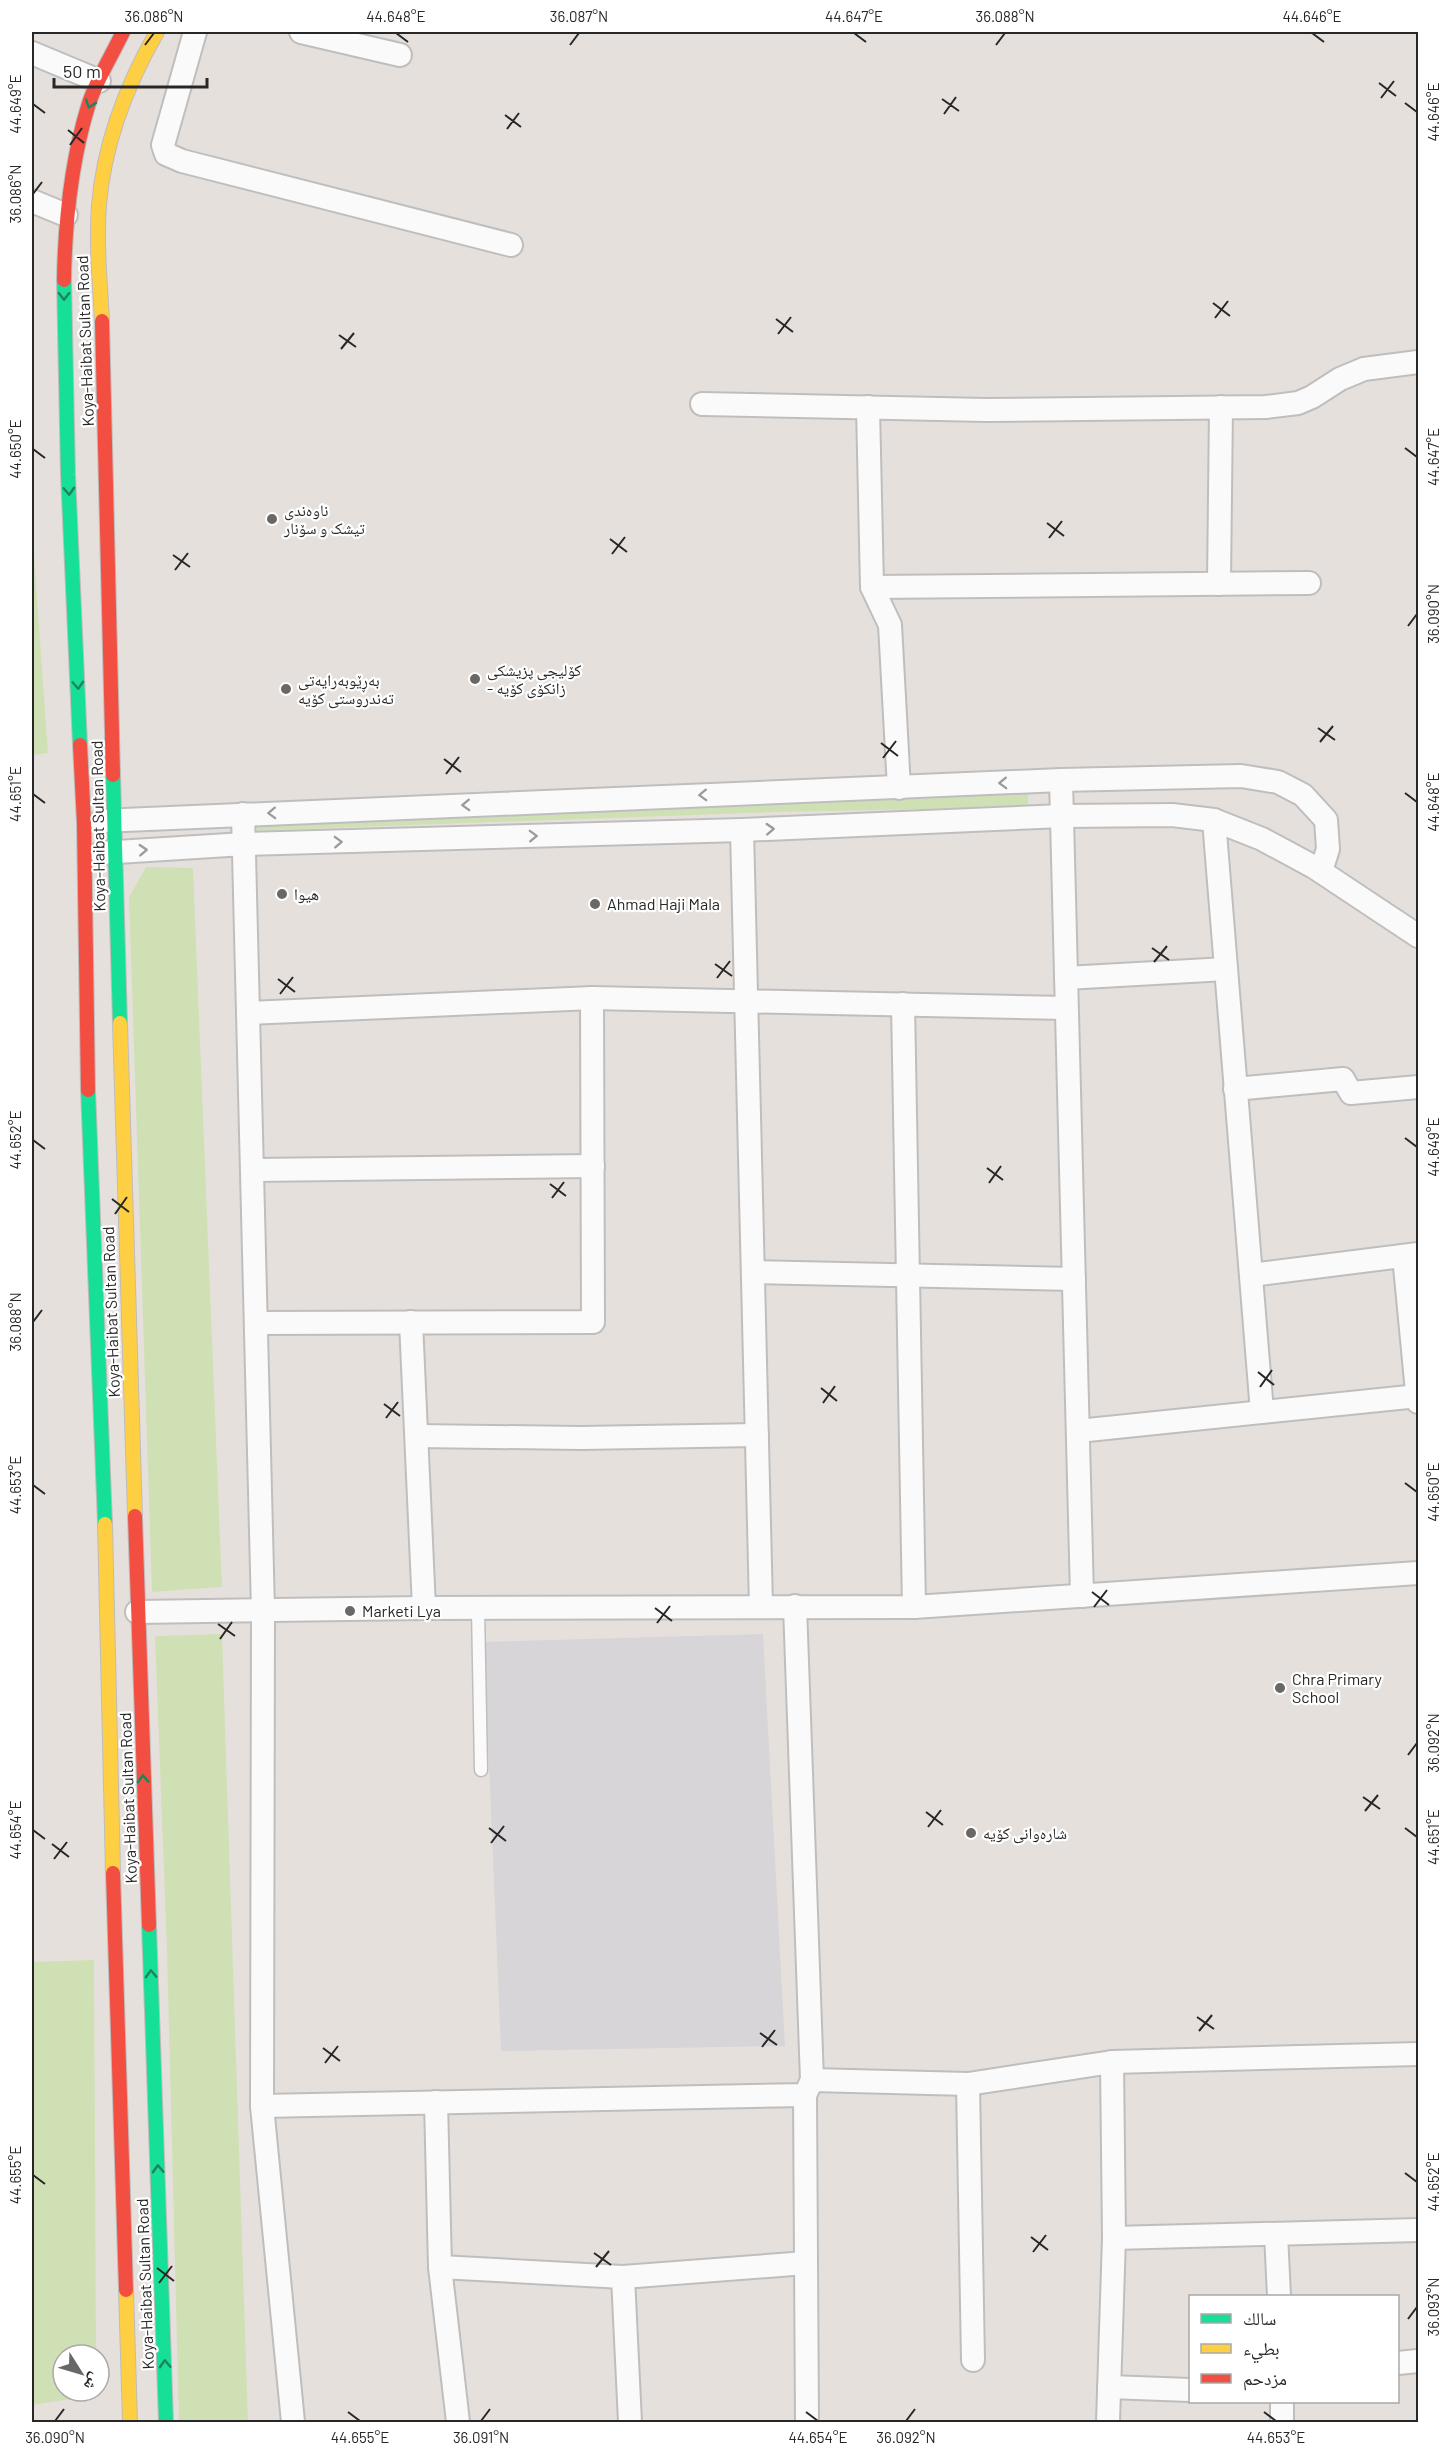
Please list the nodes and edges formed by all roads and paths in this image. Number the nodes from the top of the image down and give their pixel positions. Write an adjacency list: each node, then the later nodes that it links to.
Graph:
1 (123, 32): 7 (main road, Koya-Haibat Sultan Road)
2 (157, 32): 23 (main road, Koya-Haibat Sultan Road)
3 (195, 32): 10 (street)
4 (302, 32): 6 (street)
5 (32, 53): 7 (street)
6 (399, 55)
7 (99, 81): 9 (main road, Koya-Haibat Sultan Road, one-way to 9)
8 (32, 201): 9 (street)
9 (66, 214): 26 (main road, Koya-Haibat Sultan Road, one-way to 26)
10 (511, 245)
11 (1419, 362): 14 (street)
12 (702, 404): 13 (street)
13 (868, 407): 14 (street); 17 (street)
14 (1221, 407): 16 (street)
15 (1309, 583): 16 (street)
16 (1219, 584): 17 (street)
17 (872, 587): 20 (street)
18 (1061, 780): 19 (street, one-way to 19); 22 (street); 31 (street)
19 (928, 786): 20 (street); 25 (street)
20 (899, 788): 21 (street, one-way to 21)
21 (243, 814): 23 (street); 28 (street)
22 (1062, 816): 24 (street); 25 (street); 34 (street)
23 (115, 819): 26 (street); 29 (main road, Koya-Haibat Sultan Road)
24 (1214, 820): 31 (street); 33 (street)
25 (929, 821): 27 (street, one-way to 25)
26 (84, 823): 30 (main road, Koya-Haibat Sultan Road)
27 (742, 830): 28 (street, one-way to 27); 36 (street)
28 (244, 844): 29 (street, one-way to 28); 39 (street)
29 (115, 851): 30 (street); 65 (main road, Koya-Haibat Sultan Road)
30 (85, 854): 86 (main road, Koya-Haibat Sultan Road)
31 (1321, 871): 32 (street)
32 (1419, 936)
33 (1226, 969): 34 (street); 41 (street)
34 (1066, 978): 38 (street)
35 (592, 998): 36 (street); 39 (street); 42 (street)
36 (746, 1001): 37 (street); 45 (street)
37 (903, 1004): 38 (street); 46 (street)
38 (1066, 1008): 48 (street)
39 (248, 1013): 43 (street)
40 (1419, 1087): 41 (street)
41 (1235, 1089): 47 (street)
42 (592, 1166): 43 (street); 49 (street)
43 (252, 1170): 50 (street)
44 (1411, 1255): 47 (street); 51 (street)
45 (753, 1272): 46 (street); 55 (street)
46 (908, 1275): 48 (street); 61 (street)
47 (1251, 1275): 53 (street)
48 (1074, 1279): 54 (street)
49 (411, 1322): 50 (street); 56 (street)
50 (256, 1323): 64 (street)
51 (1418, 1396): 52 (street); 53 (street)
52 (1419, 1402)
53 (1262, 1412): 54 (street)
54 (1078, 1431): 58 (street)
55 (757, 1435): 56 (street); 59 (street)
56 (417, 1436): 62 (street)
57 (1419, 1572): 58 (street)
58 (1082, 1596): 61 (street)
59 (761, 1605): 60 (street); 63 (street)
60 (795, 1606): 61 (street); 70 (street)
61 (914, 1607)
62 (424, 1608): 63 (street); 64 (street)
63 (478, 1608): 66 (lane)
64 (263, 1611): 65 (street); 72 (street)
65 (137, 1612): 87 (main road, Koya-Haibat Sultan Road, one-way to 65)
66 (481, 1770)
67 (1419, 2054): 68 (street)
68 (1112, 2062): 69 (street); 75 (street)
69 (968, 2084): 70 (street); 80 (street)
70 (808, 2088): 71 (street); 76 (street)
71 (436, 2102): 72 (street); 77 (street)
72 (262, 2106): 88 (street)
73 (1419, 2230): 74 (street)
74 (1276, 2234): 75 (street); 79 (street)
75 (1114, 2238): 83 (street)
76 (806, 2263): 78 (street); 91 (street)
77 (440, 2267): 78 (street); 89 (street)
78 (623, 2277): 90 (street)
79 (1279, 2295)
80 (973, 2360)
81 (1419, 2361): 82 (street)
82 (1399, 2363)
83 (1109, 2386): 84 (street); 92 (street)
84 (1189, 2390)
85 (1282, 2403): 93 (street)
86 (130, 2422)
87 (166, 2422)
88 (293, 2422)
89 (458, 2422)
90 (630, 2422)
91 (807, 2422)
92 (1108, 2422)
93 (1282, 2422)

